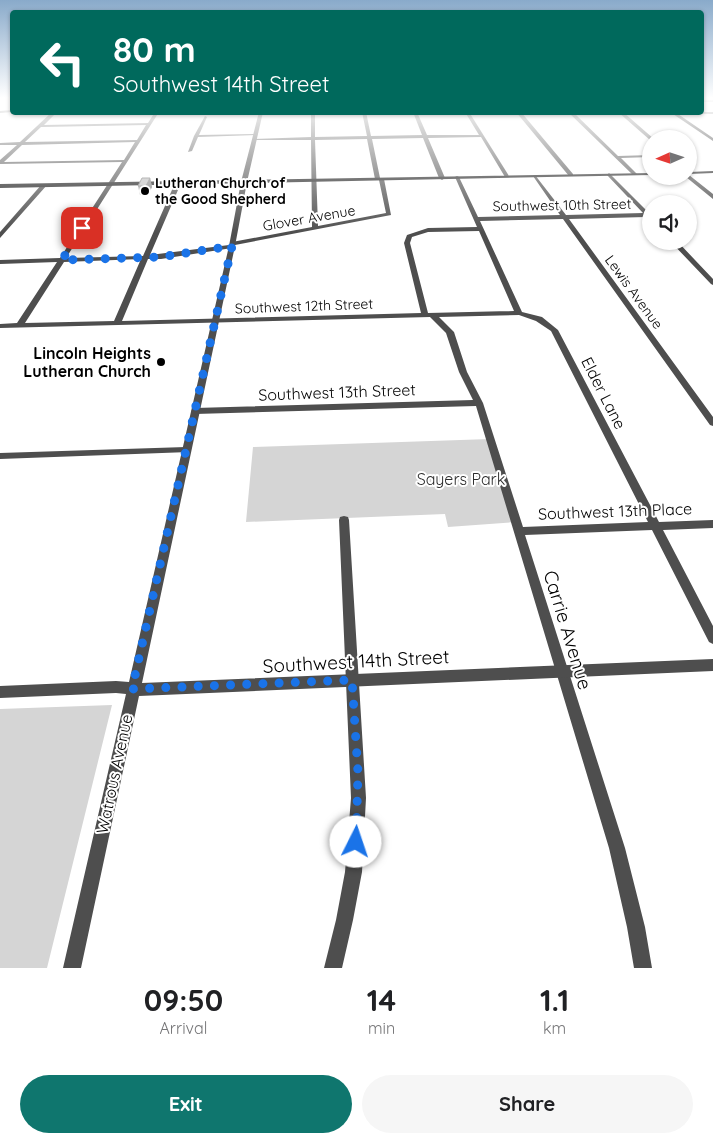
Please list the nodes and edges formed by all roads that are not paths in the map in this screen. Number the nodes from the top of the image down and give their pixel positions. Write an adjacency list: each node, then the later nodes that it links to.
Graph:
1 (17, 143): 12 (street)
2 (21, 143): 17 (street)
3 (137, 143): 16 (street)
4 (193, 143): 13 (street)
5 (254, 143): 30 (street, Watrous Avenue)
6 (313, 143): 29 (street)
7 (370, 143): 28 (street)
8 (428, 143): 27 (street)
9 (486, 143): 24 (street)
10 (544, 143): 23 (street)
11 (603, 143): 15 (street)
12 (0, 144)
13 (190, 151)
14 (642, 156): 15 (street)
15 (617, 157): 20 (street)
16 (126, 161): 17 (street); 32 (street)
17 (0, 163)
18 (713, 172): 22 (main road)
19 (608, 174): 20 (main road); 23 (main road); 37 (street)
20 (635, 174): 21 (main road)
21 (642, 174)
22 (698, 174)
23 (571, 175): 25 (main road)
24 (507, 176): 25 (main road); 26 (main road)
25 (535, 176): 38 (street, Lewis Avenue)
26 (457, 177): 27 (main road); 40 (street)
27 (442, 178): 28 (main road)
28 (380, 179): 29 (main road); 41 (street, Glover Avenue)
29 (313, 180): 30 (main road); 41 (street)
30 (244, 182): 31 (main road); 44 (street, Watrous Avenue)
31 (178, 183): 32 (main road); 46 (street)
32 (111, 184): 34 (main road); 47 (street)
33 (698, 184): 36 (street)
34 (44, 185): 35 (main road); 43 (street)
35 (0, 186)
36 (713, 197)
37 (642, 209)
38 (565, 217): 39 (street, Southwest 10th Street); 40 (street, Southwest 10th Street); 58 (street, Lewis Avenue)
39 (642, 217)
40 (476, 219): 42 (street)
41 (315, 229): 44 (street, Glover Avenue)
42 (481, 229): 50 (street); 51 (street, Southwest 10th Street)
43 (0, 236)
44 (232, 245): 46 (street, Glover Avenue); 52 (street, Watrous Avenue)
45 (682, 250): 49 (street)
46 (145, 258): 47 (street, Glover Avenue); 53 (street)
47 (62, 260): 48 (street, Glover Avenue); 54 (street)
48 (0, 262)
49 (713, 283)
50 (519, 313): 51 (street, Southwest 12th Street); 63 (street, Elder Lane)
51 (429, 315): 52 (street, Southwest 12th Street); 56 (street, Carrie Avenue)
52 (216, 320): 53 (street, Southwest 12th Street); 57 (street, Watrous Avenue)
53 (117, 323): 54 (street, Southwest 12th Street)
54 (20, 325): 55 (street, Southwest 12th Street)
55 (0, 326)
56 (479, 403): 57 (street, Southwest 13th Street); 64 (street, Carrie Avenue)
57 (195, 411): 59 (street, Watrous Avenue)
58 (713, 423)
59 (186, 450): 60 (street); 69 (street, Watrous Avenue)
60 (0, 456)
61 (344, 520): 68 (street)
62 (713, 524): 63 (street, Southwest 13th Place)
63 (656, 526): 64 (street, Southwest 13th Place); 65 (street, Elder Lane)
64 (518, 531): 67 (street, Carrie Avenue)
65 (713, 638)
66 (713, 665): 67 (street, Southwest 14th Street)
67 (561, 671): 68 (street, Southwest 14th Street); 73 (street, Carrie Avenue)
68 (352, 680): 69 (street, Southwest 14th Street); 72 (street)
69 (132, 689): 70 (street, Southwest 14th Street); 71 (street, Watrous Avenue)
70 (0, 692)
71 (72, 968)
72 (333, 968)
73 (643, 968)

